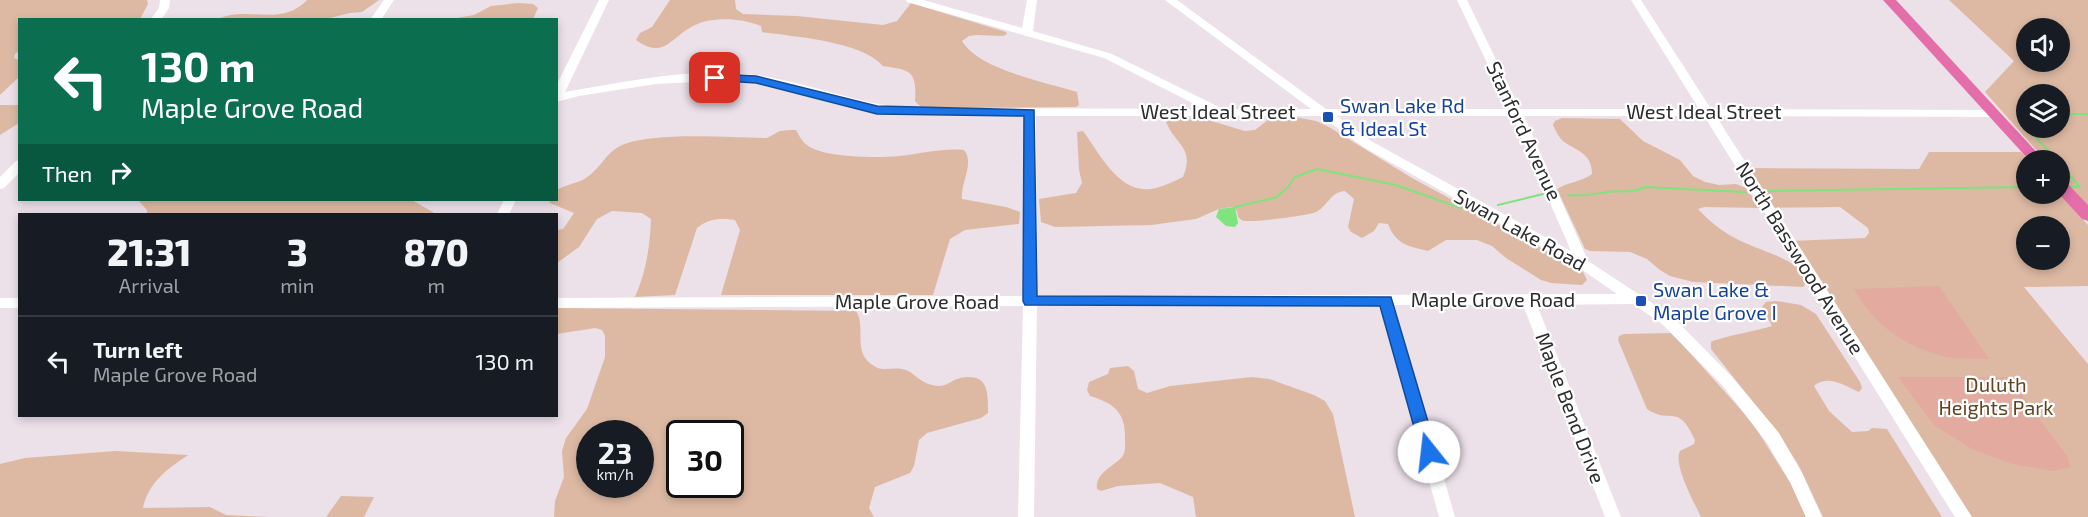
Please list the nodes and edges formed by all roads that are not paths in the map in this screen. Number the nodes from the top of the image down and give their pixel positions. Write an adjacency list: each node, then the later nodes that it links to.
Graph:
1 (165, 0): 10 (street)
2 (389, 0): 11 (street)
3 (604, 0): 13 (street)
4 (911, 0): 12 (street)
5 (1032, 0): 12 (street)
6 (1170, 0): 16 (street, Swan Lake Road)
7 (1462, 0): 17 (street, Stanford Avenue)
8 (1636, 0): 18 (street, North Basswood Avenue)
9 (1889, 0): 20 (main road)
10 (156, 18)
11 (376, 18)
12 (1027, 32): 19 (street)
13 (558, 96)
14 (558, 98): 15 (street, West Ideal Street)
15 (1030, 112): 19 (street, West Ideal Street); 30 (street)
16 (1322, 112): 17 (street, West Ideal Street); 19 (street, West Ideal Street); 26 (street, Swan Lake Road)
17 (1516, 112): 18 (street, West Ideal Street); 26 (street, Stanford Avenue)
18 (1707, 112): 20 (street, West Ideal Street); 38 (street, North Basswood Avenue)
19 (1222, 113)
20 (1994, 113): 21 (main road)
21 (2028, 150)
22 (18, 166): 23 (street)
23 (0, 185)
24 (2070, 196): 25 (main road)
25 (2088, 215)
26 (1583, 264): 27 (street, Swan Lake Road)
27 (1638, 299): 29 (street, Maple Grove Road); 37 (street, Swan Lake Road)
28 (1386, 300): 29 (street, Maple Grove Road); 30 (street, Maple Grove Road); 35 (street)
29 (1528, 300): 36 (street, Maple Bend Drive)
30 (1030, 301): 33 (street, Maple Grove Road); 34 (street)
31 (0, 303): 32 (street)
32 (18, 303)
33 (558, 303)
34 (1026, 517)
35 (1447, 517)
36 (1613, 517)
37 (1814, 517)
38 (1964, 517)

